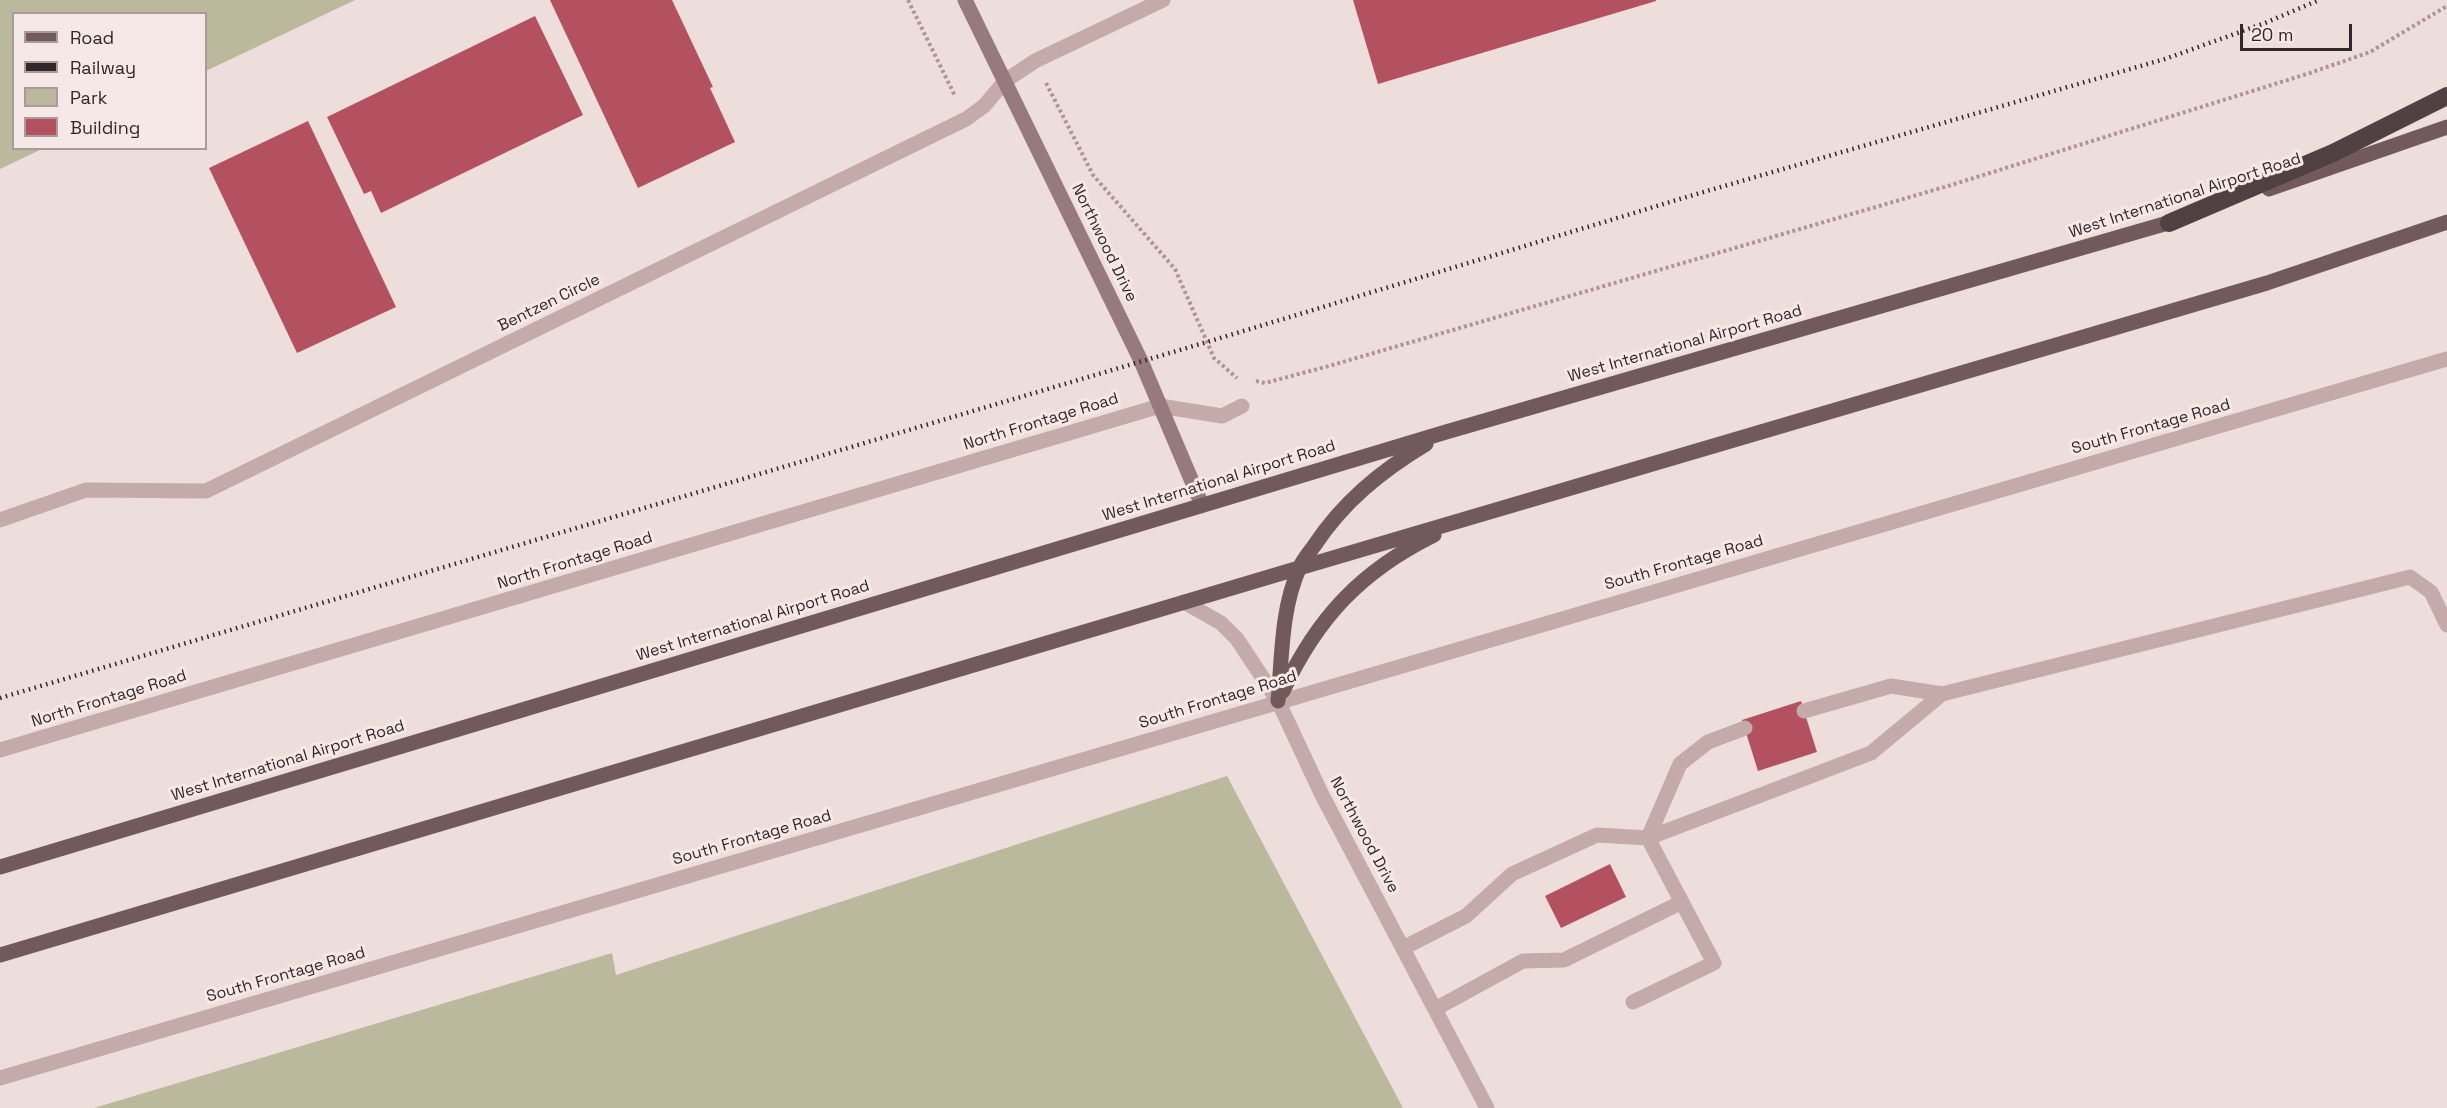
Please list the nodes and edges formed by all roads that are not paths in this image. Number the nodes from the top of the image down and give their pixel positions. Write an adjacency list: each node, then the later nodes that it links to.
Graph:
1 (965, 0): 3 (street, Northwood Drive)
2 (1162, 0): 3 (street, Bentzen Circle)
3 (1005, 81): 9 (street, Northwood Drive); 14 (street, Bentzen Circle)
4 (2447, 96): 7 (highway)
5 (2447, 127): 7 (main road, West International Airport Road)
6 (2447, 222): 13 (main road)
7 (2169, 224): 11 (main road, West International Airport Road)
8 (2447, 359): 19 (street, South Frontage Road)
9 (1160, 406): 10 (street); 12 (street, Northwood Drive); 22 (street, North Frontage Road)
10 (1242, 406)
11 (1446, 432): 12 (main road, West International Airport Road); 15 (main road)
12 (1202, 505): 24 (main road, West International Airport Road)
13 (1495, 510): 15 (main road); 19 (main road)
14 (0, 520)
15 (1299, 567): 16 (main road); 19 (main road)
16 (1184, 602): 19 (street, Northwood Drive); 27 (main road)
17 (2447, 625): 18 (street)
18 (1942, 694): 20 (street); 23 (street)
19 (1278, 701): 26 (street, Northwood Drive); 30 (street, South Frontage Road)
20 (1804, 711)
21 (1745, 728): 23 (street)
22 (0, 750)
23 (1648, 838): 25 (street); 26 (street)
24 (0, 867)
25 (1682, 902): 28 (street); 29 (street)
26 (1403, 948): 29 (street, Northwood Drive)
27 (0, 956)
28 (1633, 1002)
29 (1435, 1009): 31 (street, Northwood Drive)
30 (0, 1078)
31 (1487, 1108)

